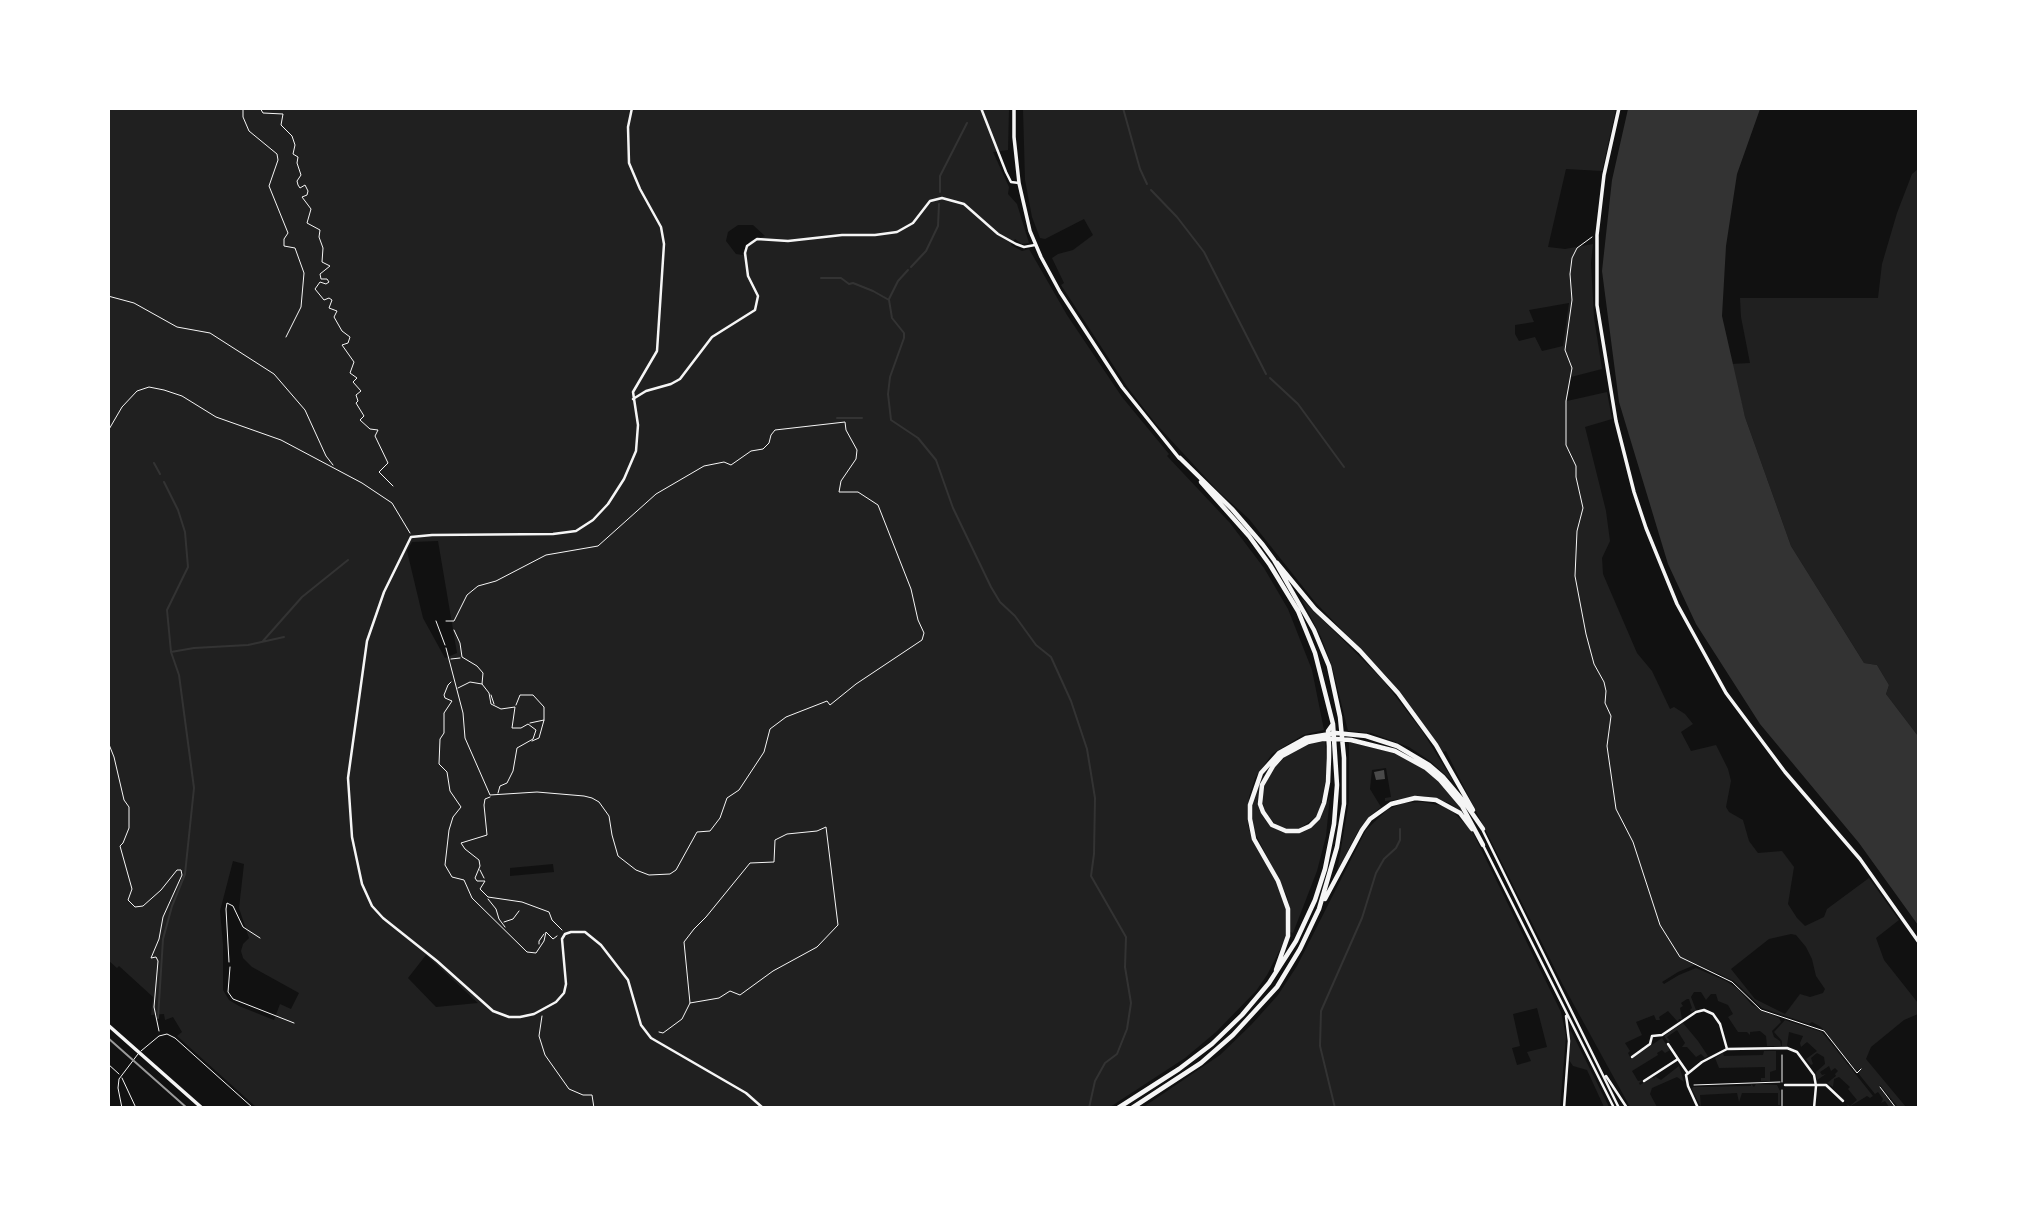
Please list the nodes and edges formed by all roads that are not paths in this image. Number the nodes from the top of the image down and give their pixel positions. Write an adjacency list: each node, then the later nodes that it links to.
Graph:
1 (632, 108): 7 (street)
2 (981, 108): 5 (street)
3 (1014, 108): 5 (main road)
4 (1619, 108): 17 (main road)
5 (1019, 183): 6 (main road)
6 (1035, 245): 7 (street); 8 (main road)
7 (633, 399): 37 (street)
8 (1180, 458): 9 (highway); 12 (highway)
9 (1274, 560): 13 (highway); 15 (highway)
10 (436, 621): 11 (lane)
11 (445, 645)
12 (1332, 758): 14 (highway); 19 (highway)
13 (1483, 830): 19 (highway); 27 (street)
14 (1483, 845): 15 (highway); 20 (street)
15 (1319, 909): 39 (highway)
16 (260, 939): 18 (lane)
17 (1919, 941)
18 (229, 962)
19 (1269, 983): 38 (highway)
20 (1564, 1010): 40 (street); 41 (street)
21 (108, 1025): 35 (main road)
22 (1668, 1044): 25 (street)
23 (1727, 1049): 24 (street); 28 (street); 31 (street)
24 (1632, 1057)
25 (1678, 1059): 28 (street); 29 (street)
26 (108, 1064): 34 (lane)
27 (1600, 1067): 41 (street); 42 (street)
28 (1687, 1072): 43 (street)
29 (1644, 1081)
30 (1784, 1084): 31 (street)
31 (1815, 1084): 32 (street); 44 (street)
32 (1843, 1101)
33 (122, 1108): 36 (lane)
34 (136, 1108)
35 (202, 1108)
36 (253, 1108)
37 (763, 1108)
38 (1118, 1108)
39 (1132, 1108)
40 (1564, 1108)
41 (1616, 1108)
42 (1627, 1108)
43 (1698, 1108)
44 (1814, 1108)

